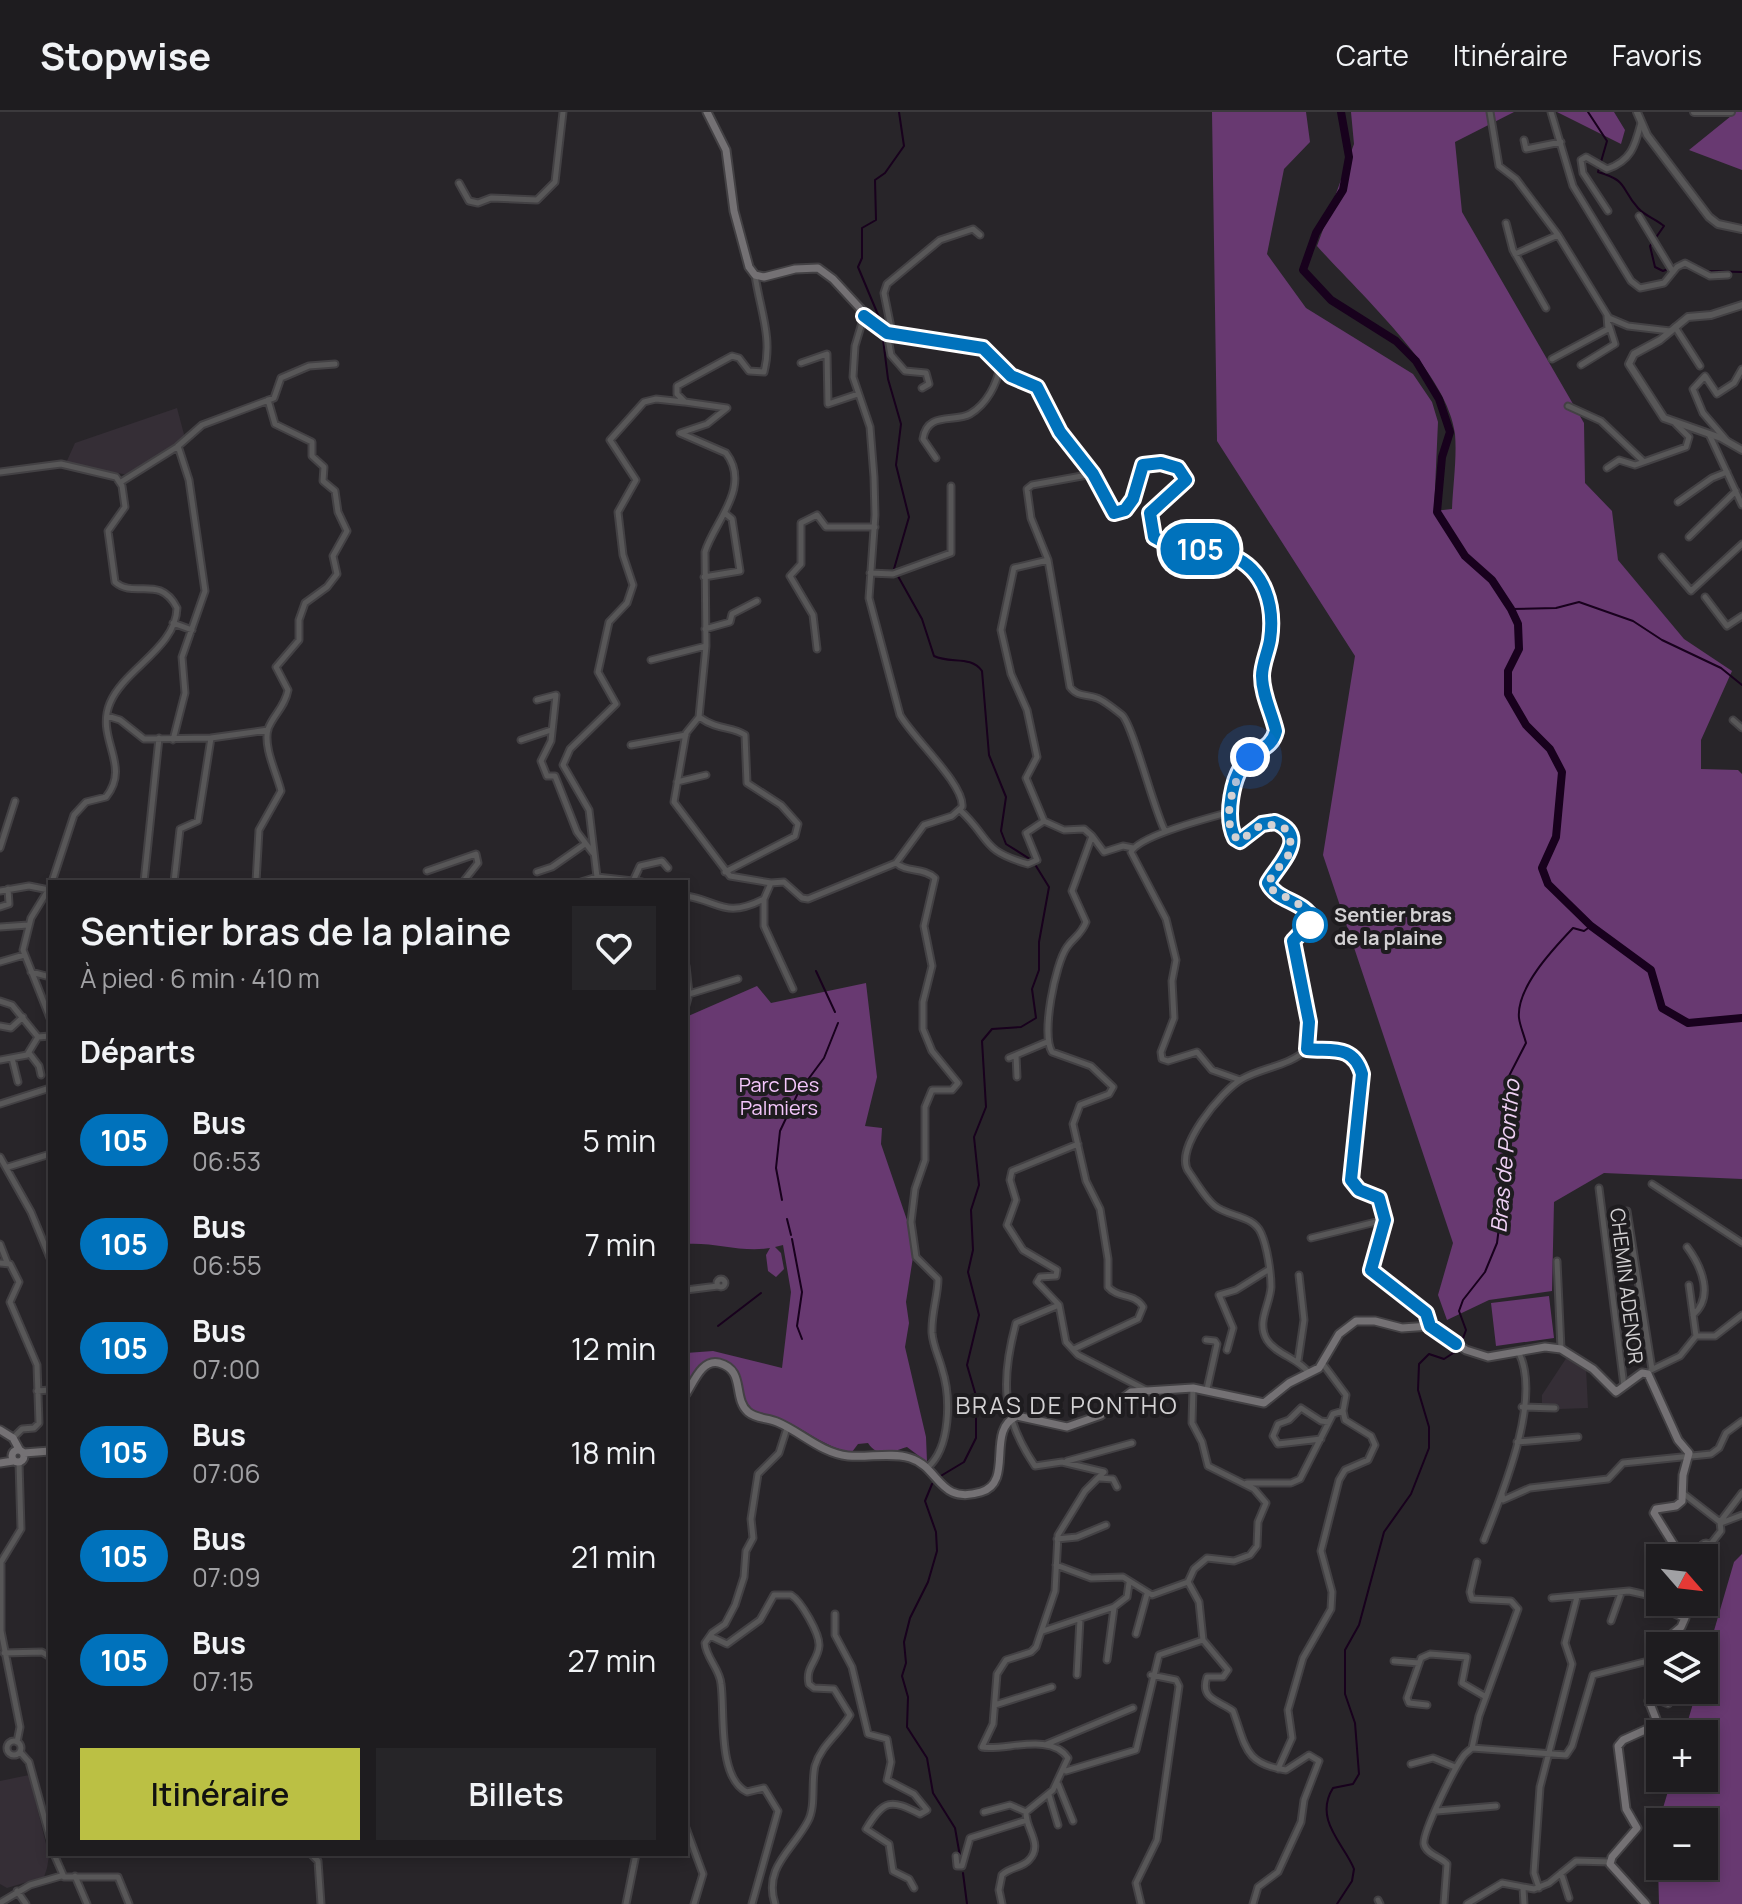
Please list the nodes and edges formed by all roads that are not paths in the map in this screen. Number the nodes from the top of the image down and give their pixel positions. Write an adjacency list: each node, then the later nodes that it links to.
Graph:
1 (563, 112): 12 (street)
2 (707, 112): 21 (main road)
3 (1490, 112): 18 (street)
4 (1551, 112): 11 (street)
5 (1637, 112): 9 (street)
6 (1694, 112): 8 (street)
7 (1731, 112): 8 (street)
8 (1716, 113)
9 (1641, 123): 13 (street); 16 (street)
10 (1524, 140): 11 (street)
11 (1561, 142): 20 (street)
12 (459, 183)
13 (1608, 211)
14 (1639, 216): 20 (street)
15 (1506, 223): 19 (street)
16 (1742, 229)
17 (980, 235): 29 (street)
18 (1558, 235): 19 (street); 25 (street)
19 (1515, 254): 24 (street)
20 (1673, 272): 22 (street)
21 (755, 275): 26 (main road); 40 (street)
22 (1728, 275)
23 (1742, 305): 28 (street)
24 (1546, 308)
25 (1606, 315): 27 (street); 28 (street)
26 (864, 316): 29 (main road); 38 (street)
27 (1609, 324): 30 (street); 33 (street)
28 (1673, 329): 35 (street); 42 (street)
29 (890, 333): 34 (main road); 37 (street)
30 (1552, 359)
31 (801, 363): 38 (street)
32 (335, 364): 39 (street)
33 (1581, 365)
34 (1000, 366): 47 (street); 52 (main road)
35 (1700, 366)
36 (1742, 369): 44 (street)
37 (922, 388)
38 (858, 394): 59 (street)
39 (268, 400): 45 (street); 80 (street)
40 (685, 402): 58 (street); 89 (street)
41 (1568, 406): 48 (street)
42 (1676, 424): 43 (street); 48 (street)
43 (1709, 434): 44 (street); 51 (street)
44 (1727, 441): 46 (street)
45 (178, 446): 53 (street); 71 (street)
46 (1742, 450)
47 (936, 458)
48 (1644, 461): 49 (street)
49 (1607, 468)
50 (0, 472): 53 (street)
51 (1727, 472): 55 (street); 56 (street)
52 (1093, 474): 63 (street); 94 (main road)
53 (121, 482): 69 (street)
54 (951, 486): 64 (street)
55 (1736, 491): 57 (street); 60 (street)
56 (1678, 502)
57 (1742, 505)
58 (726, 514): 65 (street); 65 (street)
59 (875, 527): 64 (street); 73 (street)
60 (1689, 537)
61 (1742, 544): 62 (street)
62 (1662, 557)
63 (1048, 560): 95 (street); 96 (street)
64 (870, 573): 93 (street)
65 (704, 577): 70 (street)
66 (1705, 597): 68 (street)
67 (757, 601): 70 (street)
68 (1742, 616)
69 (173, 623): 71 (street); 76 (street)
70 (705, 629): 72 (street)
71 (192, 630): 85 (street)
72 (706, 646): 74 (street); 77 (street)
73 (817, 649)
74 (651, 660)
75 (537, 700): 81 (street)
76 (107, 716): 83 (street); 109 (street)
77 (699, 717): 82 (street); 106 (street)
78 (1733, 720): 79 (street)
79 (1742, 728)
80 (268, 730): 84 (street); 112 (street)
81 (551, 730): 86 (street); 91 (street)
82 (686, 735): 87 (street); 90 (street)
83 (159, 738): 85 (street); 110 (street)
84 (211, 738): 85 (street); 111 (street)
85 (173, 740)
86 (521, 740)
87 (631, 745)
88 (706, 775): 90 (street)
89 (570, 778): 91 (street); 101 (street)
90 (677, 782): 106 (street)
91 (559, 784): 98 (street)
92 (15, 801): 99 (street)
93 (960, 810): 95 (street); 102 (street)
94 (1230, 812): 96 (street); 141 (main road)
95 (1044, 821): 97 (street)
96 (1165, 831): 100 (street)
97 (1092, 836): 100 (street); 140 (street)
98 (585, 844): 101 (street); 105 (street)
99 (0, 848)
100 (1133, 848): 149 (street)
101 (594, 854): 107 (street)
102 (896, 863): 115 (street); 211 (street)
103 (668, 868): 108 (street)
104 (427, 871): 113 (street)
105 (537, 872)
106 (725, 872): 115 (street)
107 (597, 877): 108 (street); 114 (street)
108 (634, 879)
109 (53, 880)
110 (144, 880)
111 (174, 880)
112 (256, 880)
113 (465, 880)
114 (587, 880)
115 (771, 883): 121 (street)
116 (8, 889): 117 (street); 118 (street); 122 (street)
117 (48, 890)
118 (0, 891)
119 (48, 893): 123 (street)
120 (688, 897): 121 (street)
121 (764, 899): 131 (street)
122 (0, 907)
123 (28, 925): 124 (street); 125 (street)
124 (0, 927)
125 (24, 955): 126 (street); 127 (street)
126 (0, 962)
127 (30, 972): 128 (street); 135 (street)
128 (48, 976)
129 (738, 979): 132 (street)
130 (688, 985): 132 (street)
131 (793, 989)
132 (689, 994): 133 (street)
133 (688, 998)
134 (0, 1001): 136 (street)
135 (48, 1013)
136 (23, 1017): 137 (street); 139 (street)
137 (0, 1026)
138 (48, 1036): 139 (street)
139 (38, 1037): 142 (street)
140 (1047, 1042): 143 (street); 153 (street)
141 (1307, 1049): 149 (street); 160 (main road)
142 (29, 1053): 144 (street); 147 (street)
143 (1016, 1055): 145 (street); 148 (street)
144 (12, 1058): 146 (street); 150 (street)
145 (1009, 1058)
146 (0, 1060)
147 (41, 1075)
148 (1017, 1077)
149 (1240, 1080): 168 (street)
150 (18, 1082)
151 (48, 1089): 152 (street)
152 (0, 1103)
153 (1078, 1144): 173 (street); 179 (street)
154 (47, 1155): 156 (street)
155 (0, 1157): 156 (street)
156 (8, 1167): 162 (street)
157 (1652, 1184): 163 (street)
158 (1599, 1188): 187 (street, CHEMIN ADENOR)
159 (1627, 1211): 185 (street)
160 (1385, 1220): 161 (street); 176 (main road)
161 (1311, 1238)
162 (46, 1242)
163 (1742, 1243)
164 (0, 1244): 167 (street)
165 (1687, 1247): 174 (street)
166 (1557, 1261): 180 (street)
167 (4, 1262): 192 (street)
168 (1268, 1270): 181 (street); 183 (street)
169 (1299, 1275): 183 (street)
170 (1689, 1285): 174 (street)
171 (718, 1286): 172 (street)
172 (688, 1290)
173 (1059, 1305): 179 (street); 197 (street)
174 (1693, 1315): 177 (street)
175 (1742, 1315): 177 (street)
176 (1430, 1326): 182 (main road); 184 (main road)
177 (1696, 1336): 185 (street)
178 (1206, 1340): 189 (street)
179 (1074, 1349): 191 (street)
180 (1561, 1349): 182 (main road); 187 (main road)
181 (1227, 1350)
182 (1519, 1353): 194 (street)
183 (1298, 1361): 186 (street)
184 (1323, 1364): 186 (main road); 196 (street)
185 (1650, 1372): 187 (main road); 209 (main road)
186 (1309, 1373): 189 (main road)
187 (1625, 1387)
188 (1193, 1388): 189 (main road); 191 (main road); 213 (street)
189 (1207, 1389)
190 (48, 1390): 192 (street)
191 (1146, 1390): 197 (main road)
192 (37, 1391): 208 (street)
193 (688, 1391): 200 (main road)
194 (1522, 1407): 195 (street); 205 (street)
195 (1555, 1408)
196 (1343, 1412): 199 (street); 201 (street); 268 (street)
197 (1012, 1418): 210 (street); 211 (main road)
198 (1742, 1421): 209 (street)
199 (1329, 1422): 201 (street); 204 (street)
200 (787, 1428): 211 (main road); 242 (street)
201 (1326, 1429): 204 (street)
202 (0, 1430): 208 (main road)
203 (1578, 1437): 205 (street)
204 (1321, 1439): 213 (street)
205 (1517, 1442): 216 (street)
206 (1132, 1443): 210 (street)
207 (48, 1451): 208 (main road)
208 (16, 1454): 244 (street)
209 (1689, 1456): 216 (street); 217 (main road)
210 (1062, 1462): 212 (street)
211 (926, 1469)
212 (1100, 1478): 214 (street); 221 (street)
213 (1245, 1483): 228 (street)
214 (1117, 1487)
215 (1742, 1493): 219 (street)
216 (1502, 1494): 222 (street)
217 (1684, 1494): 219 (street); 223 (main road)
218 (1742, 1515): 219 (street)
219 (1720, 1523): 224 (street)
220 (1106, 1525): 221 (street)
221 (1057, 1539): 226 (street)
222 (1484, 1540)
223 (1673, 1544)
224 (1711, 1544)
225 (1477, 1562): 253 (street)
226 (1056, 1565): 227 (street); 239 (street)
227 (1129, 1582): 230 (street); 234 (street)
228 (1188, 1582): 230 (street); 243 (street)
229 (1621, 1593): 231 (street); 232 (street); 238 (street)
230 (1147, 1594): 241 (street)
231 (1646, 1596)
232 (1577, 1597): 233 (street); 265 (street)
233 (1552, 1598)
234 (1114, 1607): 237 (street); 246 (street)
235 (835, 1614): 258 (street)
236 (1681, 1616): 240 (main road)
237 (1080, 1619): 239 (street); 250 (street)
238 (1611, 1621)
239 (1041, 1632): 255 (street)
240 (1675, 1632)
241 (1136, 1634)
242 (710, 1636): 259 (street); 301 (street)
243 (1203, 1640): 251 (street); 268 (street)
244 (4, 1653): 245 (street); 260 (street)
245 (48, 1656)
246 (1107, 1660)
247 (1394, 1661): 249 (street)
248 (1646, 1662): 265 (street)
249 (1419, 1663): 253 (street); 256 (street)
250 (1077, 1675)
251 (1151, 1675): 269 (street); 304 (street)
252 (1052, 1687): 255 (street)
253 (1486, 1697): 263 (street)
254 (1650, 1704): 285 (main road)
255 (995, 1705): 261 (street)
256 (1427, 1705)
257 (1133, 1708): 261 (street)
258 (862, 1711): 259 (street); 289 (street)
259 (850, 1715): 302 (street)
260 (17, 1742): 262 (street); 264 (street)
261 (1046, 1744): 269 (street)
262 (4, 1748): 264 (street)
263 (1472, 1748): 265 (street); 267 (street)
264 (20, 1752): 279 (street)
265 (1549, 1754): 291 (street)
266 (1411, 1764): 267 (street)
267 (1455, 1767): 273 (street)
268 (1278, 1769): 305 (street)
269 (1065, 1771): 270 (street)
270 (1058, 1783): 271 (street); 277 (street)
271 (1049, 1795): 275 (street); 278 (street)
272 (1496, 1806): 273 (street)
273 (1436, 1811): 306 (street)
274 (984, 1812): 275 (street)
275 (1026, 1812): 276 (street)
276 (1027, 1820): 284 (street); 303 (street)
277 (1073, 1821)
278 (1058, 1825)
279 (48, 1829)
280 (688, 1833): 300 (street)
281 (55, 1856): 287 (street)
282 (313, 1856): 298 (street)
283 (636, 1856): 299 (street)
284 (956, 1856)
285 (1610, 1862): 286 (street); 309 (main road)
286 (1561, 1873): 291 (street); 293 (street)
287 (61, 1876): 288 (street); 292 (street)
288 (75, 1876): 296 (street); 297 (street)
289 (914, 1888)
290 (1523, 1888): 291 (street); 307 (street); 308 (street)
291 (1539, 1888)
292 (17, 1891): 294 (street); 295 (street)
293 (1569, 1898)
294 (0, 1903)
295 (26, 1904)
296 (87, 1904)
297 (129, 1904)
298 (321, 1904)
299 (626, 1904)
300 (694, 1904)
301 (752, 1904)
302 (775, 1904)
303 (1002, 1904)
304 (1141, 1904)
305 (1253, 1904)
306 (1444, 1904)
307 (1467, 1904)
308 (1524, 1904)
309 (1646, 1904)

